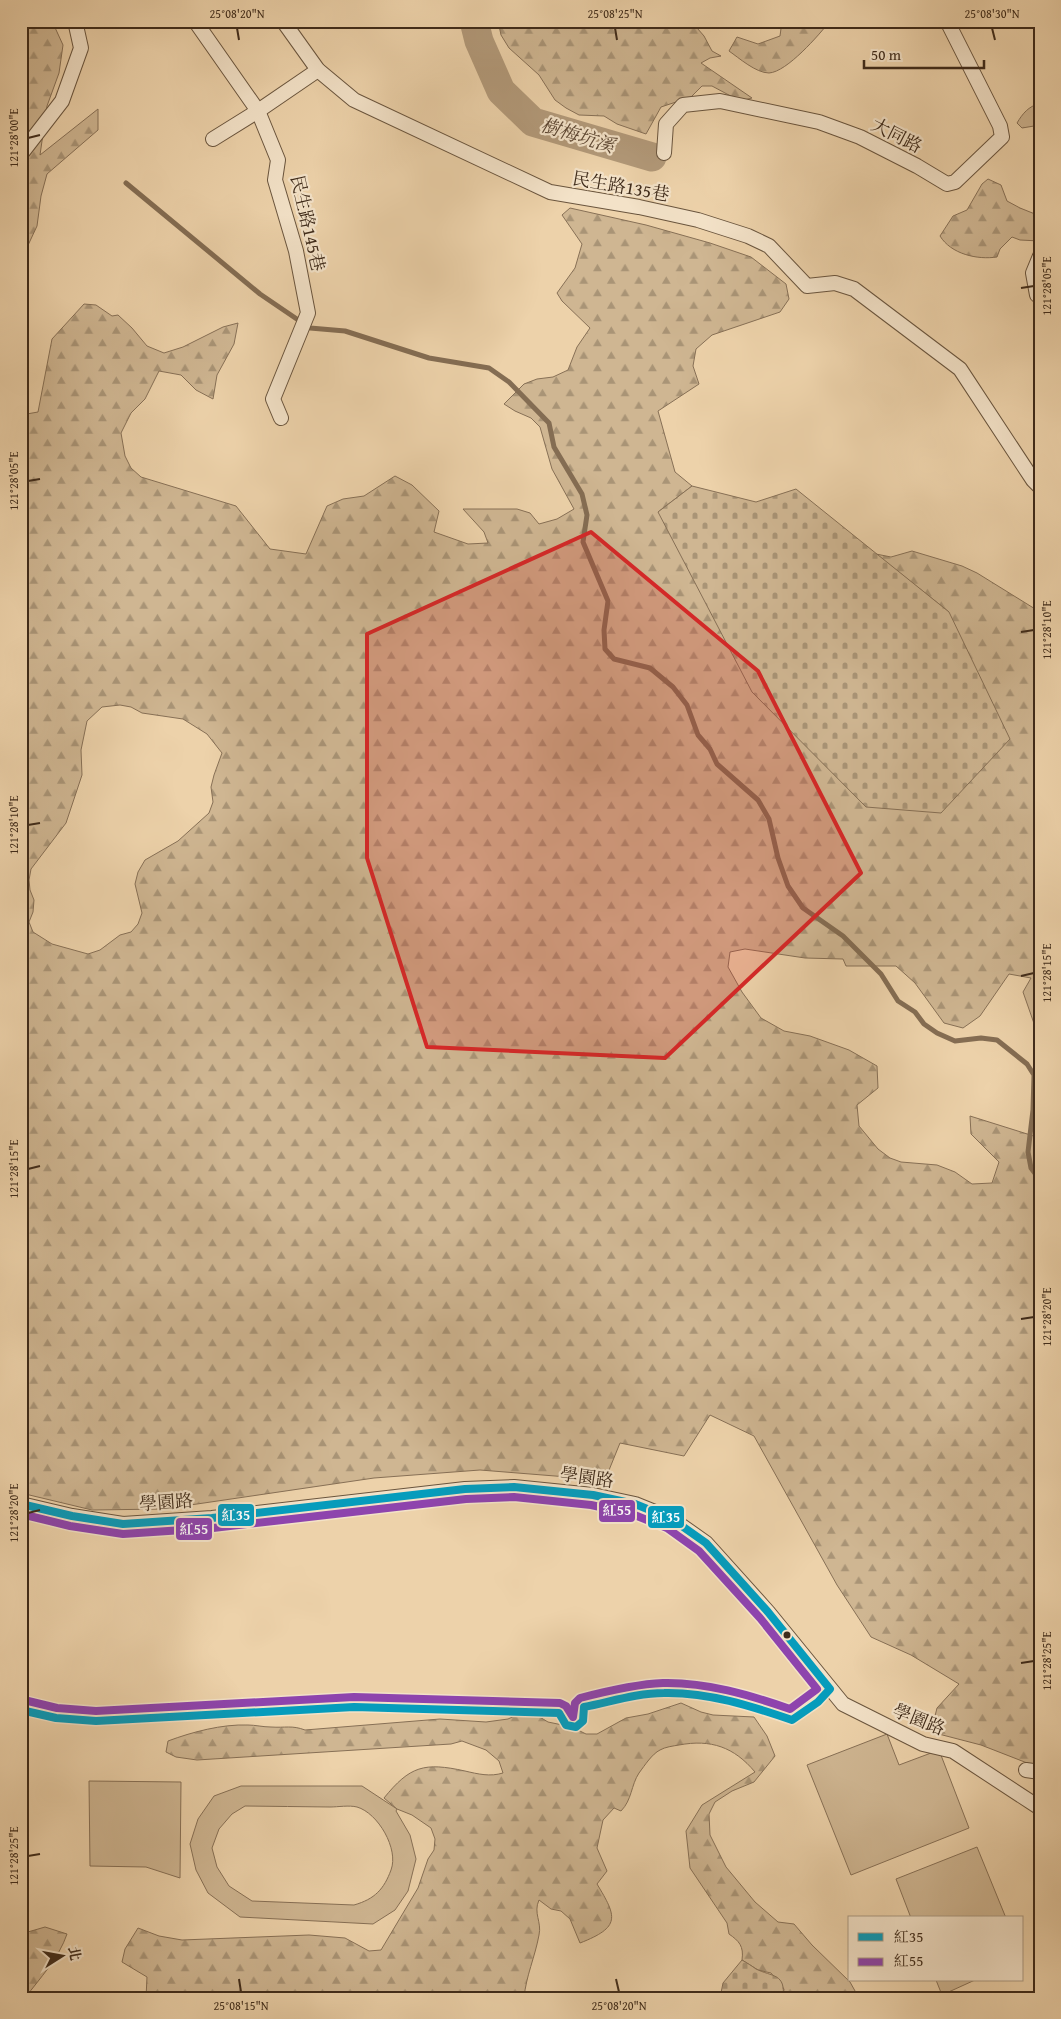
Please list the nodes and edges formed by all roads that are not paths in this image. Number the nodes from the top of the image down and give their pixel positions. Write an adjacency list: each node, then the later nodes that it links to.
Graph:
1 (75, 21): 9 (street)
2 (195, 21): 6 (street, 民生路145巷)
3 (283, 21): 5 (street, 民生路135巷)
4 (947, 21): 8 (street, 大同路)
5 (318, 70): 6 (street); 13 (street, 民生路135巷)
6 (258, 111): 7 (street); 12 (street, 民生路145巷)
7 (214, 139)
8 (664, 153)
9 (21, 154)
10 (1040, 256): 11 (street)
11 (1037, 295)
12 (281, 418)
13 (1040, 487)
14 (21, 1504): 15 (street, 學園路)
15 (1040, 1808)

